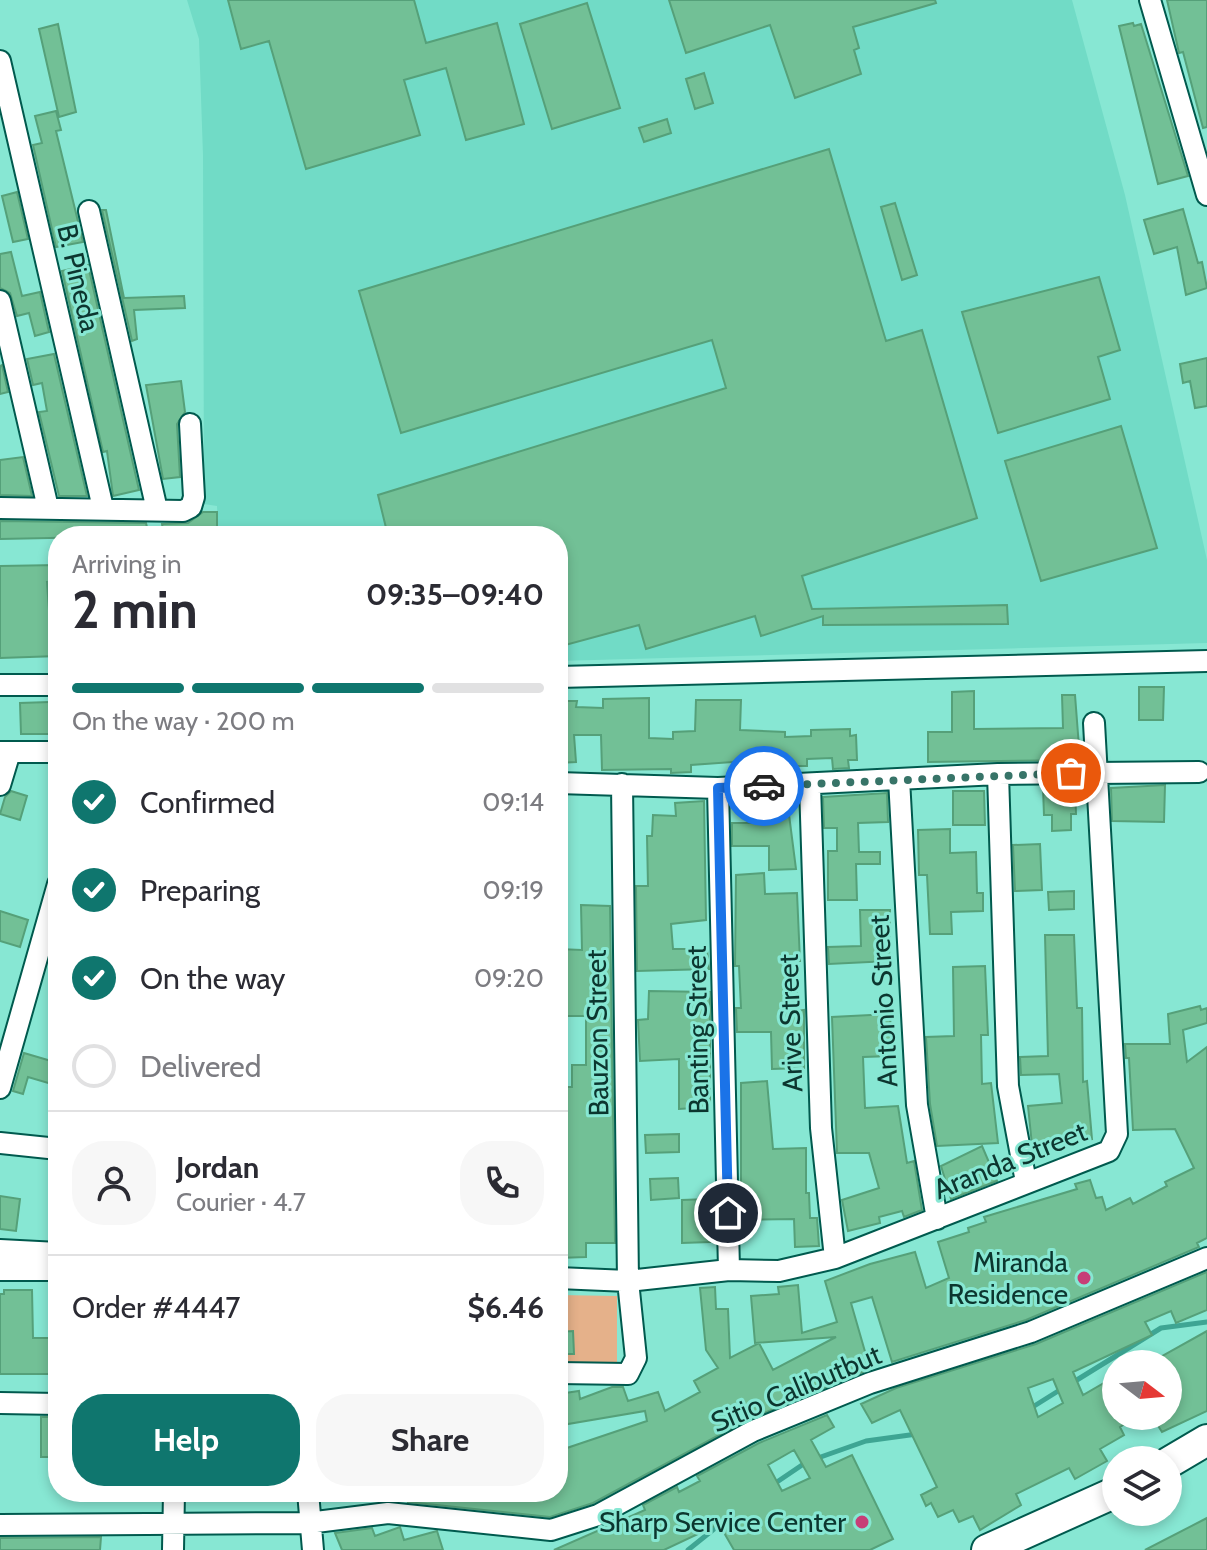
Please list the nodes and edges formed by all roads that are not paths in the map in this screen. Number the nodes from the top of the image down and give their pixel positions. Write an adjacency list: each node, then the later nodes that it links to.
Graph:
1 (1150, 0): 3 (street)
2 (0, 61): 9 (street, B. Pineda)
3 (1207, 195)
4 (89, 211): 10 (street)
5 (0, 301): 8 (street)
6 (190, 424): 10 (street)
7 (0, 508): 8 (street)
8 (48, 508): 9 (street)
9 (103, 508): 10 (street)
10 (157, 510)
11 (1207, 661): 12 (street)
12 (568, 677)
13 (0, 685): 14 (street)
14 (48, 685)
15 (1094, 723): 19 (street, Aranda Street)
16 (5, 752): 17 (street); 24 (street)
17 (48, 752)
18 (1199, 772): 19 (street)
19 (1095, 773): 20 (street); 31 (street, Aranda Street)
20 (998, 774): 21 (street); 31 (street)
21 (899, 779): 25 (street); 32 (street, Antonio Street)
22 (568, 783): 23 (street)
23 (622, 784): 26 (street); 41 (street, Bauzon Street)
24 (0, 785)
25 (810, 785): 26 (street); 35 (street, Arive Street)
26 (718, 788): 39 (street, Banting Street)
27 (48, 919): 28 (street)
28 (0, 1088)
29 (0, 1143): 30 (street)
30 (48, 1148)
31 (1026, 1182): 32 (street, Aranda Street)
32 (937, 1219): 35 (street, Aranda Street)
33 (9, 1251): 34 (street)
34 (48, 1253)
35 (835, 1258): 39 (street, Aranda Street)
36 (1207, 1258): 51 (street, Sitio Calibutbut)
37 (0, 1270): 38 (street)
38 (48, 1270)
39 (729, 1270): 41 (street, Aranda Street)
40 (568, 1278): 41 (street, Aranda Street)
41 (628, 1281): 42 (street, Bauzon Street)
42 (568, 1373)
43 (0, 1403): 44 (street)
44 (48, 1404)
45 (1207, 1440): 46 (highway)
46 (1182, 1455)
47 (1102, 1498): 55 (highway)
48 (174, 1502): 50 (street)
49 (308, 1502): 51 (street)
50 (174, 1523): 51 (street, Sitio Calibutbut); 52 (street, Sitio Calibutbut); 53 (street)
51 (308, 1523): 54 (street)
52 (0, 1525)
53 (173, 1550)
54 (313, 1550)
55 (987, 1550)

